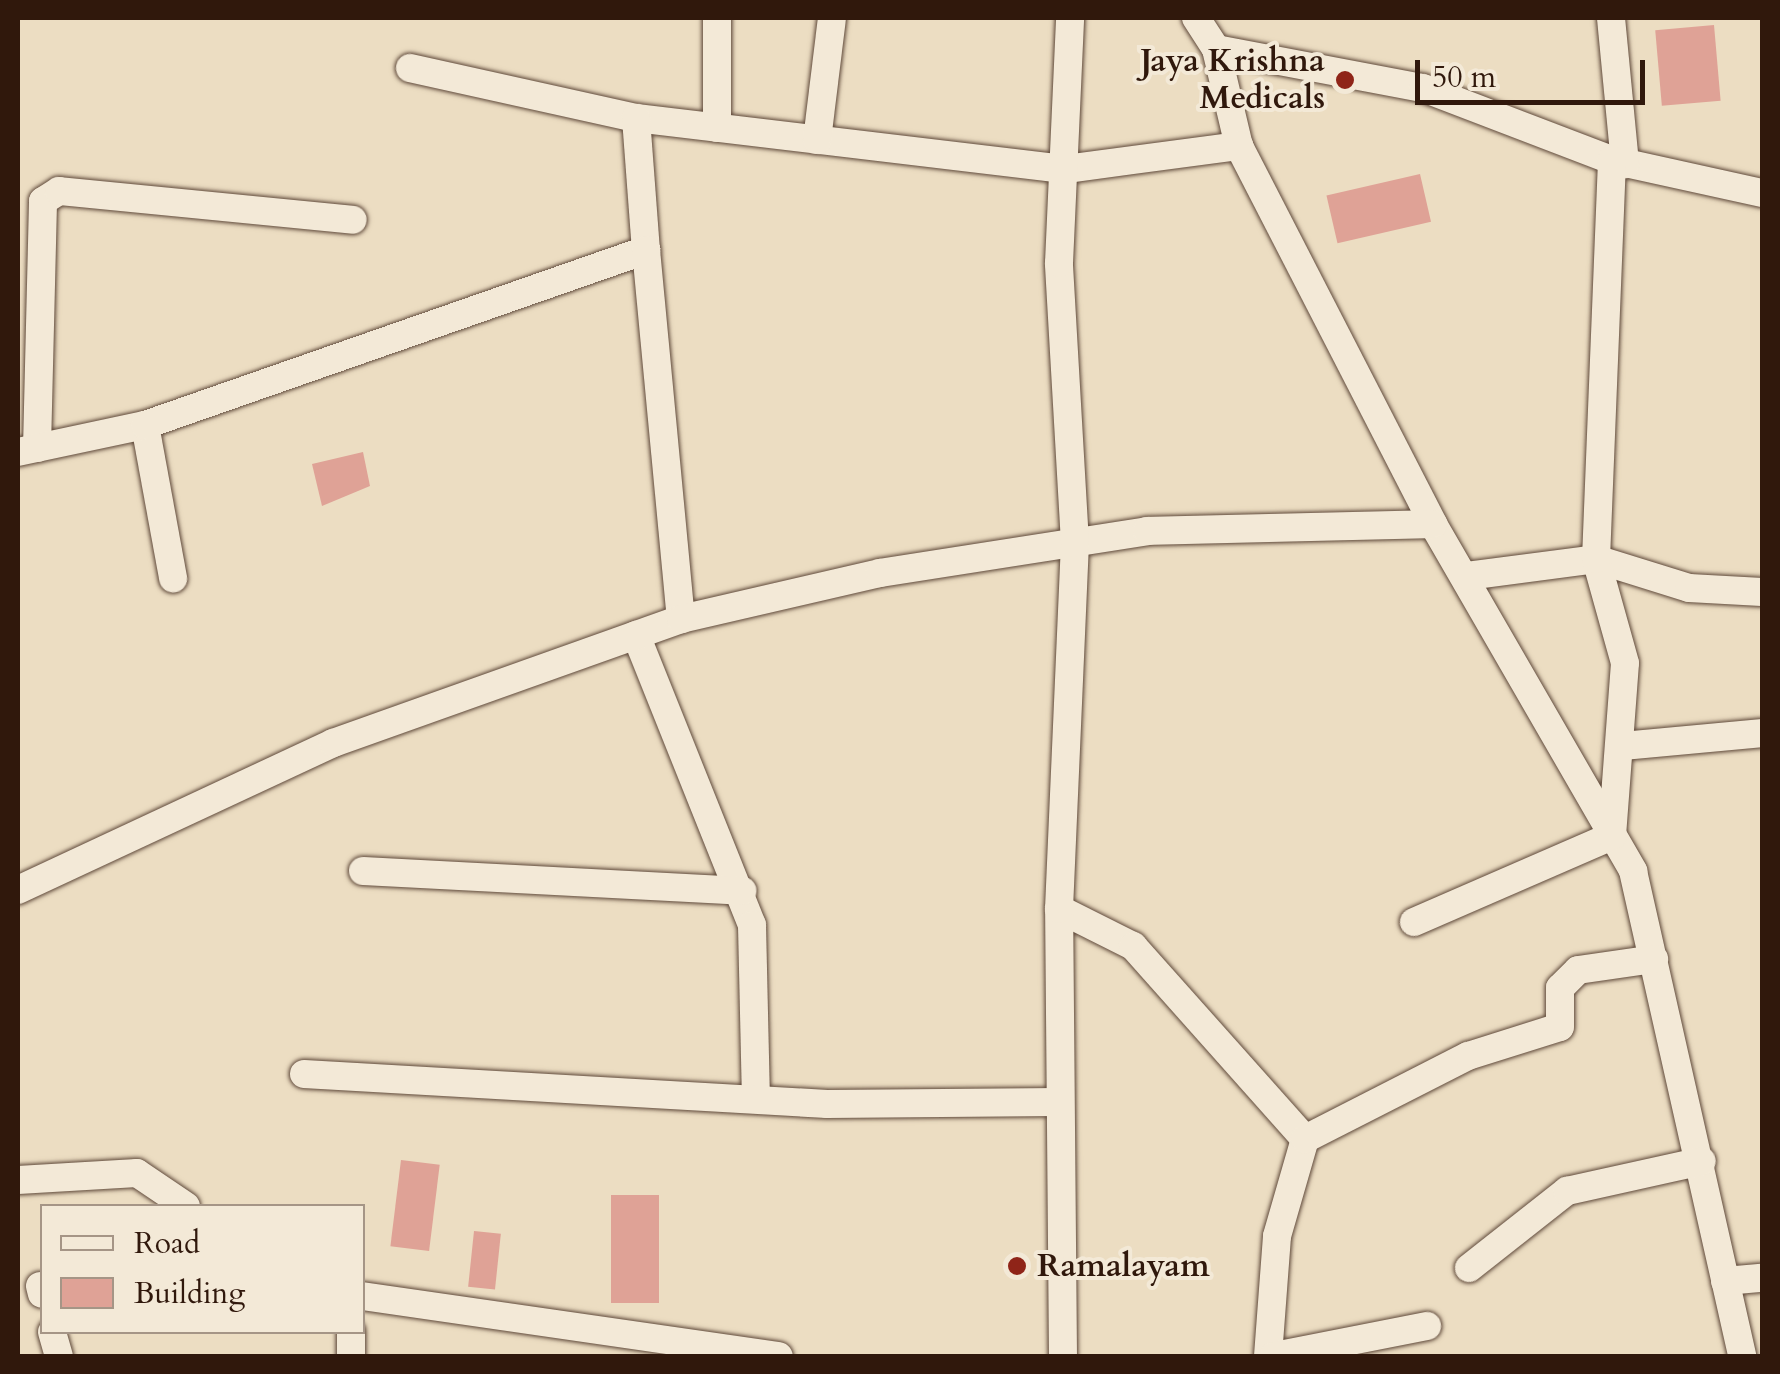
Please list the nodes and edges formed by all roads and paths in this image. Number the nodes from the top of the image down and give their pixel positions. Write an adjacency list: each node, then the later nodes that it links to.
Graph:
1 (716, 18): 9 (street)
2 (832, 18): 10 (street)
3 (1070, 18): 13 (street)
4 (1196, 18): 6 (street)
5 (1611, 18): 12 (street)
6 (1216, 49): 11 (street); 12 (street)
7 (410, 68): 8 (street)
8 (636, 118): 9 (street); 16 (street)
9 (717, 128): 10 (street)
10 (817, 140): 13 (street)
11 (1239, 146): 13 (street); 19 (street)
12 (1619, 162): 14 (street); 21 (street)
13 (1066, 169): 20 (street)
14 (1762, 193)
15 (353, 220): 18 (street)
16 (646, 250): 17 (street); 25 (street)
17 (144, 426): 18 (street); 23 (street)
18 (27, 450)
19 (1432, 524): 20 (street); 22 (street)
20 (1075, 543): 25 (street); 33 (street)
21 (1596, 559): 22 (street); 24 (street); 28 (street)
22 (1467, 576): 29 (street)
23 (173, 578)
24 (1762, 592)
25 (681, 619): 26 (street)
26 (636, 635): 31 (street); 32 (street)
27 (1762, 733): 28 (street)
28 (1623, 746): 29 (street)
29 (1612, 836): 34 (street); 35 (street)
30 (364, 871): 32 (street)
31 (18, 890)
32 (742, 891): 37 (street)
33 (1058, 908): 38 (street); 39 (street)
34 (1414, 922)
35 (1654, 959): 39 (street); 40 (street)
36 (304, 1074): 37 (street)
37 (756, 1096): 38 (street)
38 (1058, 1102): 49 (street)
39 (1305, 1139): 50 (street)
40 (1702, 1161): 43 (street); 45 (street)
41 (22, 1173): 42 (street)
42 (183, 1204)
43 (1469, 1268)
44 (1762, 1278): 45 (street)
45 (1726, 1281): 51 (street)
46 (365, 1296): 48 (street)
47 (1427, 1326): 50 (street)
48 (779, 1356)
49 (1063, 1356)
50 (1271, 1356)
51 (1742, 1356)

